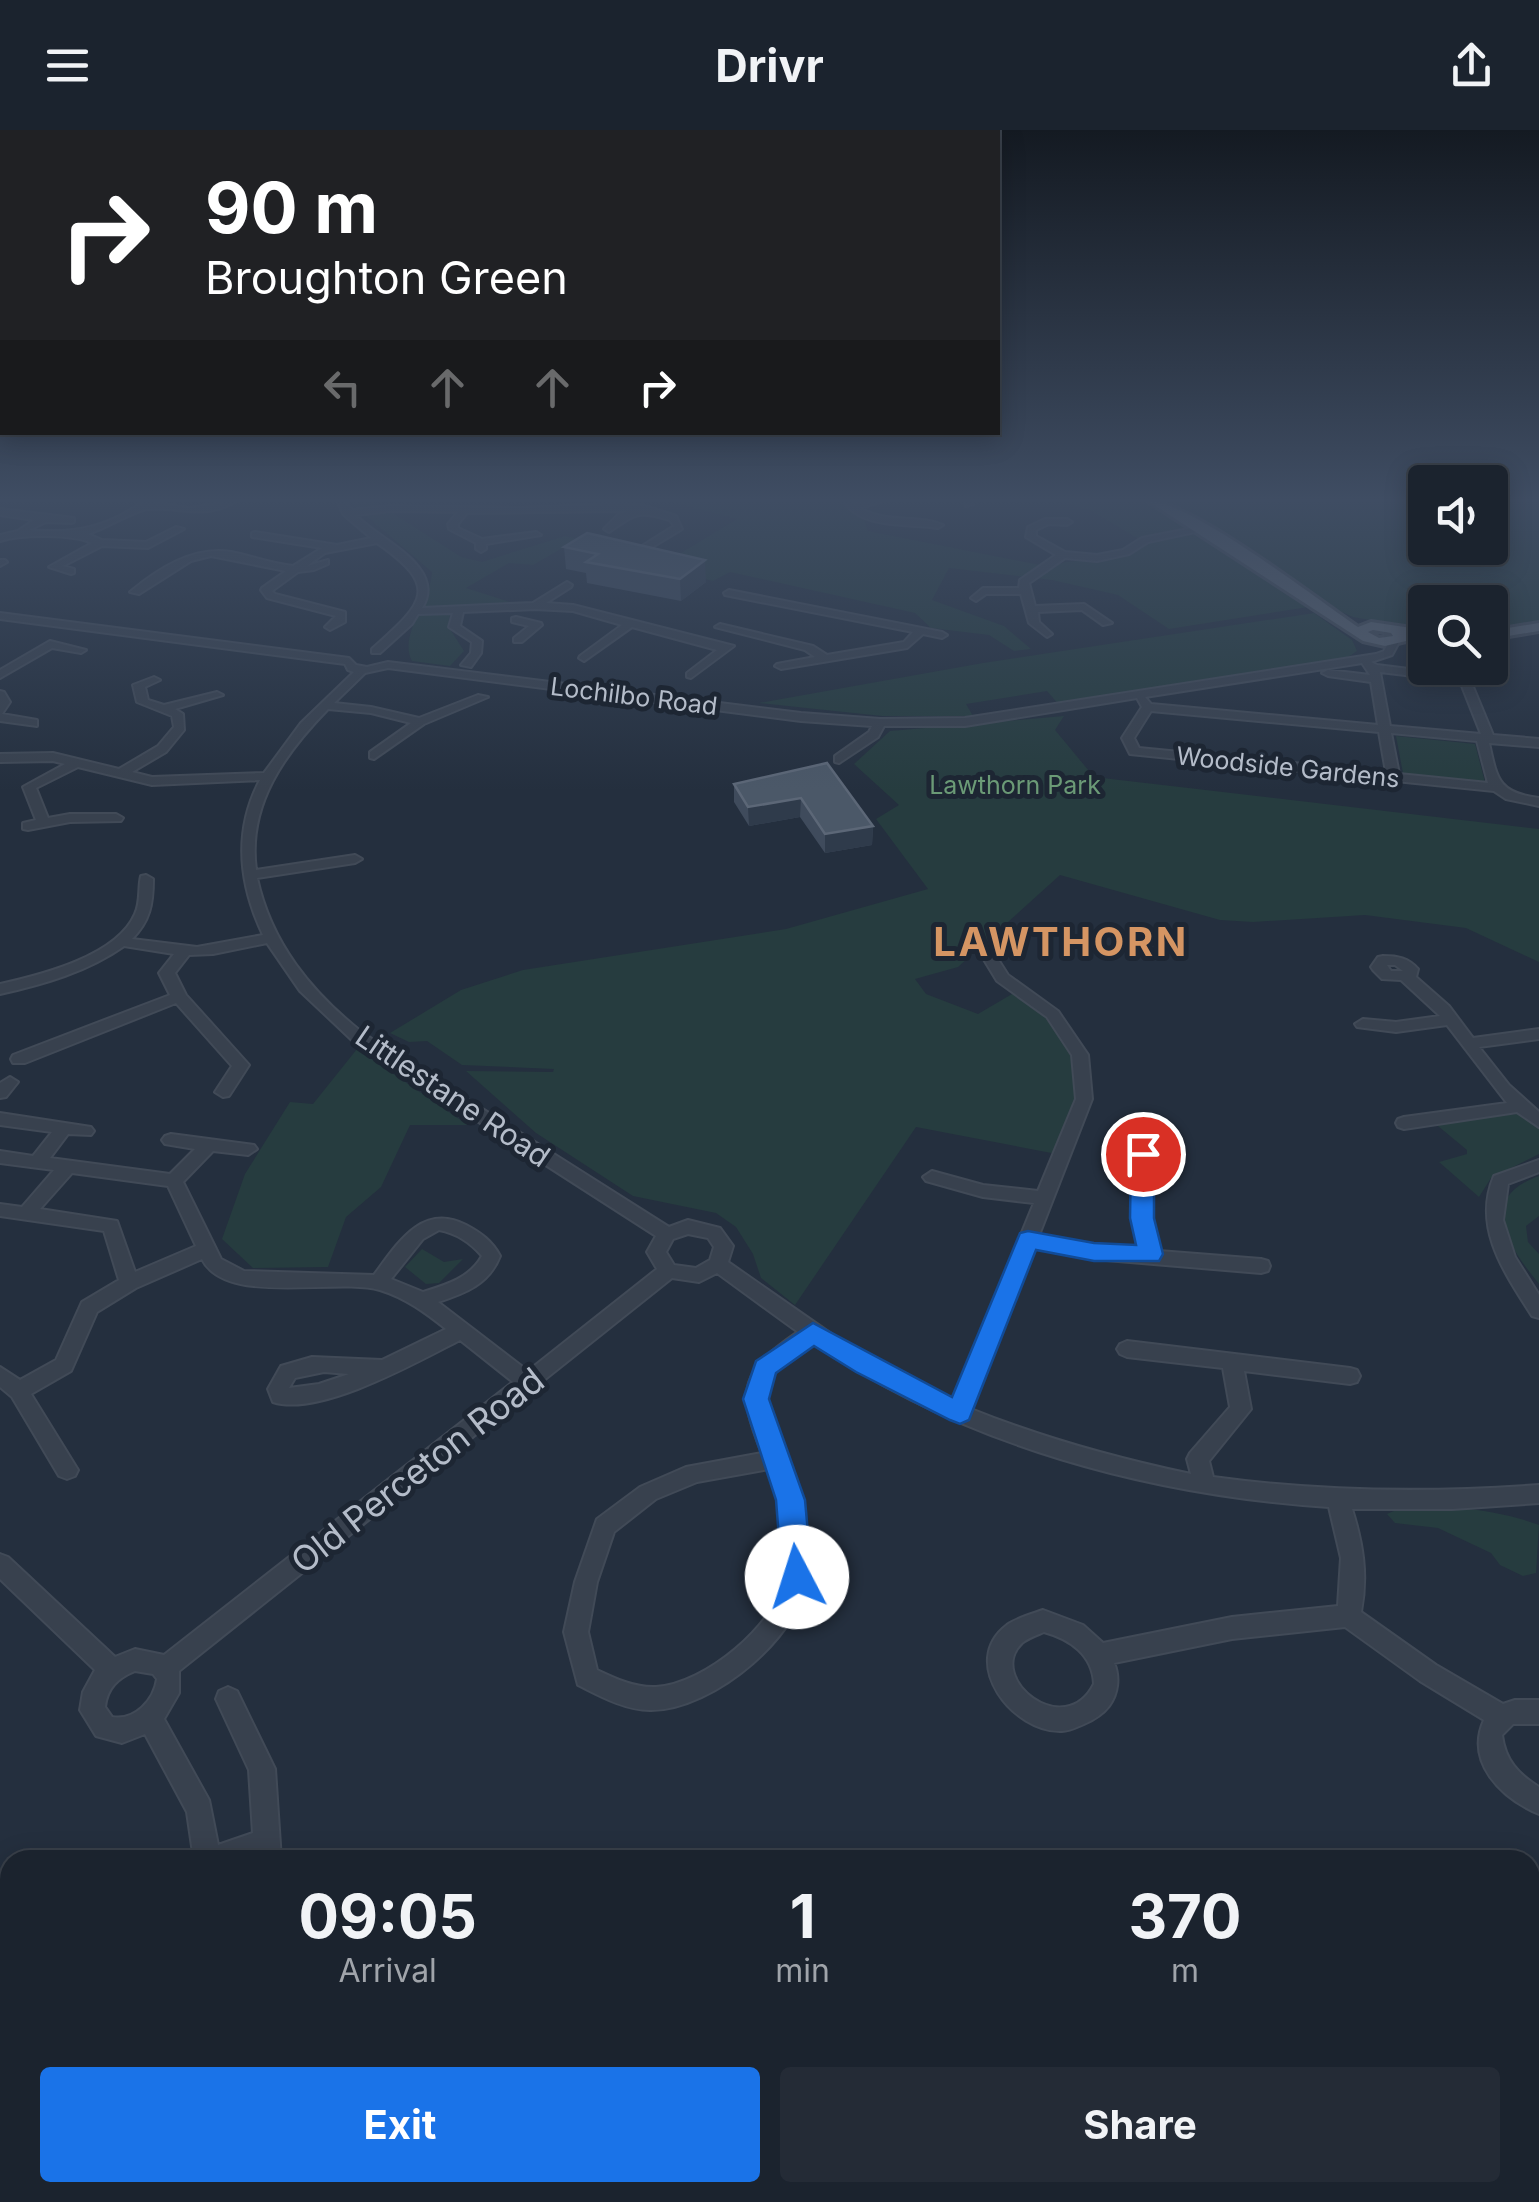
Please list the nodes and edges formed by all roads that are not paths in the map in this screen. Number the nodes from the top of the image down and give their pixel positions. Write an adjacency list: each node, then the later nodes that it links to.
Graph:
1 (285, 598): 16 (street)
2 (424, 598): 10 (street)
3 (543, 598): 7 (street)
4 (750, 598): 17 (street); 20 (street)
5 (1028, 598): 8 (street)
6 (1307, 598): 9 (main road)
7 (529, 606): 11 (street); 14 (street); 27 (street)
8 (1034, 608): 15 (street); 22 (street)
9 (1326, 610): 23 (main road); 26 (main road)
10 (416, 611): 11 (street); 30 (street)
11 (458, 612): 35 (street)
12 (0, 616): 13 (street)
13 (16, 618): 19 (street); 34 (street)
14 (630, 624): 28 (street); 31 (street)
15 (1107, 624)
16 (330, 627)
17 (720, 627): 28 (street); 32 (street)
18 (1539, 628): 21 (main road)
19 (0, 629)
20 (920, 631): 24 (street); 32 (street)
21 (1508, 633)
22 (1046, 634)
23 (1390, 634): 25 (main road); 26 (main road); 26 (main road); 33 (street)
24 (942, 635)
25 (1408, 635)
26 (1364, 637): 33 (street)
27 (518, 640)
28 (700, 643): 40 (street)
29 (76, 646): 39 (street)
30 (384, 657): 34 (street); 34 (street); 53 (street, Lochilbo Road)
31 (584, 658)
32 (824, 658): 36 (street)
33 (1358, 660): 38 (street); 47 (street)
34 (355, 662): 48 (street, Littlestane Road)
35 (467, 665)
36 (780, 666)
37 (1328, 673): 38 (street)
38 (1374, 674): 54 (street); 55 (street)
39 (0, 675)
40 (691, 676)
41 (154, 680): 43 (street)
42 (123, 683): 43 (street)
43 (139, 685): 49 (street)
44 (0, 694): 50 (street)
45 (217, 694): 49 (street)
46 (482, 698): 52 (street)
47 (1143, 702): 53 (street, Lochilbo Road); 54 (street); 63 (street, Woodside Gardens)
48 (325, 705): 52 (street); 62 (street, Littlestane Road)
49 (168, 708): 61 (street)
50 (0, 714): 51 (street)
51 (33, 722)
52 (420, 722): 57 (street)
53 (880, 723): 59 (street)
54 (1384, 727): 55 (street); 63 (street)
55 (1485, 739): 56 (street); 64 (street)
56 (1539, 742)
57 (374, 756)
58 (0, 758): 60 (street)
59 (838, 759)
60 (78, 762): 61 (street); 67 (street)
61 (120, 774): 62 (street)
62 (270, 776): 70 (street, Littlestane Road)
63 (1393, 777): 64 (street, Woodside Gardens)
64 (1494, 787): 65 (street, Woodside Gardens)
65 (1539, 802)
66 (116, 818): 67 (street)
67 (44, 823): 68 (street)
68 (28, 826)
69 (355, 858): 70 (street)
70 (251, 875): 72 (street, Littlestane Road)
71 (146, 879): 73 (street)
72 (274, 937): 74 (street); 106 (street, Littlestane Road)
73 (120, 941): 74 (street); 77 (street)
74 (182, 954): 78 (street)
75 (987, 954): 103 (street)
76 (1407, 977): 79 (street)
77 (0, 989)
78 (179, 997): 82 (street); 86 (street)
79 (1450, 1020): 80 (street); 83 (street)
80 (1363, 1024)
81 (1538, 1026): 83 (street)
82 (98, 1028): 84 (street); 85 (street)
83 (1469, 1043): 87 (street)
84 (110, 1046)
85 (20, 1059)
86 (223, 1092)
87 (1517, 1106): 89 (street); 90 (street)
88 (0, 1119): 91 (street)
89 (1539, 1121)
90 (1404, 1123)
91 (64, 1128): 92 (street); 98 (street)
92 (85, 1131)
93 (171, 1140): 94 (street)
94 (208, 1145): 95 (street); 102 (street)
95 (248, 1149)
96 (1143, 1154): 109 (street)
97 (0, 1157): 98 (street)
98 (38, 1162): 99 (street)
99 (68, 1166): 102 (street); 105 (street)
100 (1539, 1166): 116 (street)
101 (932, 1177): 103 (street)
102 (174, 1181): 108 (street)
103 (1044, 1198): 107 (street)
104 (0, 1210): 105 (street)
105 (27, 1213): 114 (street)
106 (667, 1234): 110 (street); 112 (street)
107 (1028, 1240): 109 (street); 126 (street)
108 (207, 1250): 113 (street); 114 (street)
109 (1151, 1254): 111 (street)
110 (718, 1264): 112 (street); 118 (street)
111 (1260, 1266)
112 (668, 1270): 124 (street, Old Perceton Road)
113 (378, 1282): 115 (street); 115 (street)
114 (129, 1283): 125 (street)
115 (422, 1300): 117 (street)
116 (1539, 1311)
117 (462, 1331): 121 (street); 124 (street)
118 (813, 1332): 126 (street); 127 (street)
119 (1128, 1349): 120 (street)
120 (1232, 1361): 123 (street); 129 (street)
121 (384, 1368)
122 (0, 1375): 125 (street)
123 (1350, 1376)
124 (528, 1382): 135 (street, Old Perceton Road)
125 (19, 1391): 128 (street)
126 (960, 1413): 129 (street)
127 (776, 1460): 127 (street)
128 (67, 1470)
129 (1204, 1487): 131 (street)
130 (1539, 1494): 131 (street)
131 (1338, 1501): 133 (street)
132 (0, 1564): 136 (street)
133 (1348, 1616): 134 (street); 139 (street)
134 (1099, 1655): 134 (street)
135 (164, 1668): 136 (street); 140 (street)
136 (112, 1670): 140 (street)
137 (228, 1700): 143 (street)
138 (1539, 1712): 139 (street)
139 (1502, 1716): 141 (street)
140 (150, 1718): 142 (street)
141 (1539, 1801)
142 (208, 1850)
143 (268, 1850)

